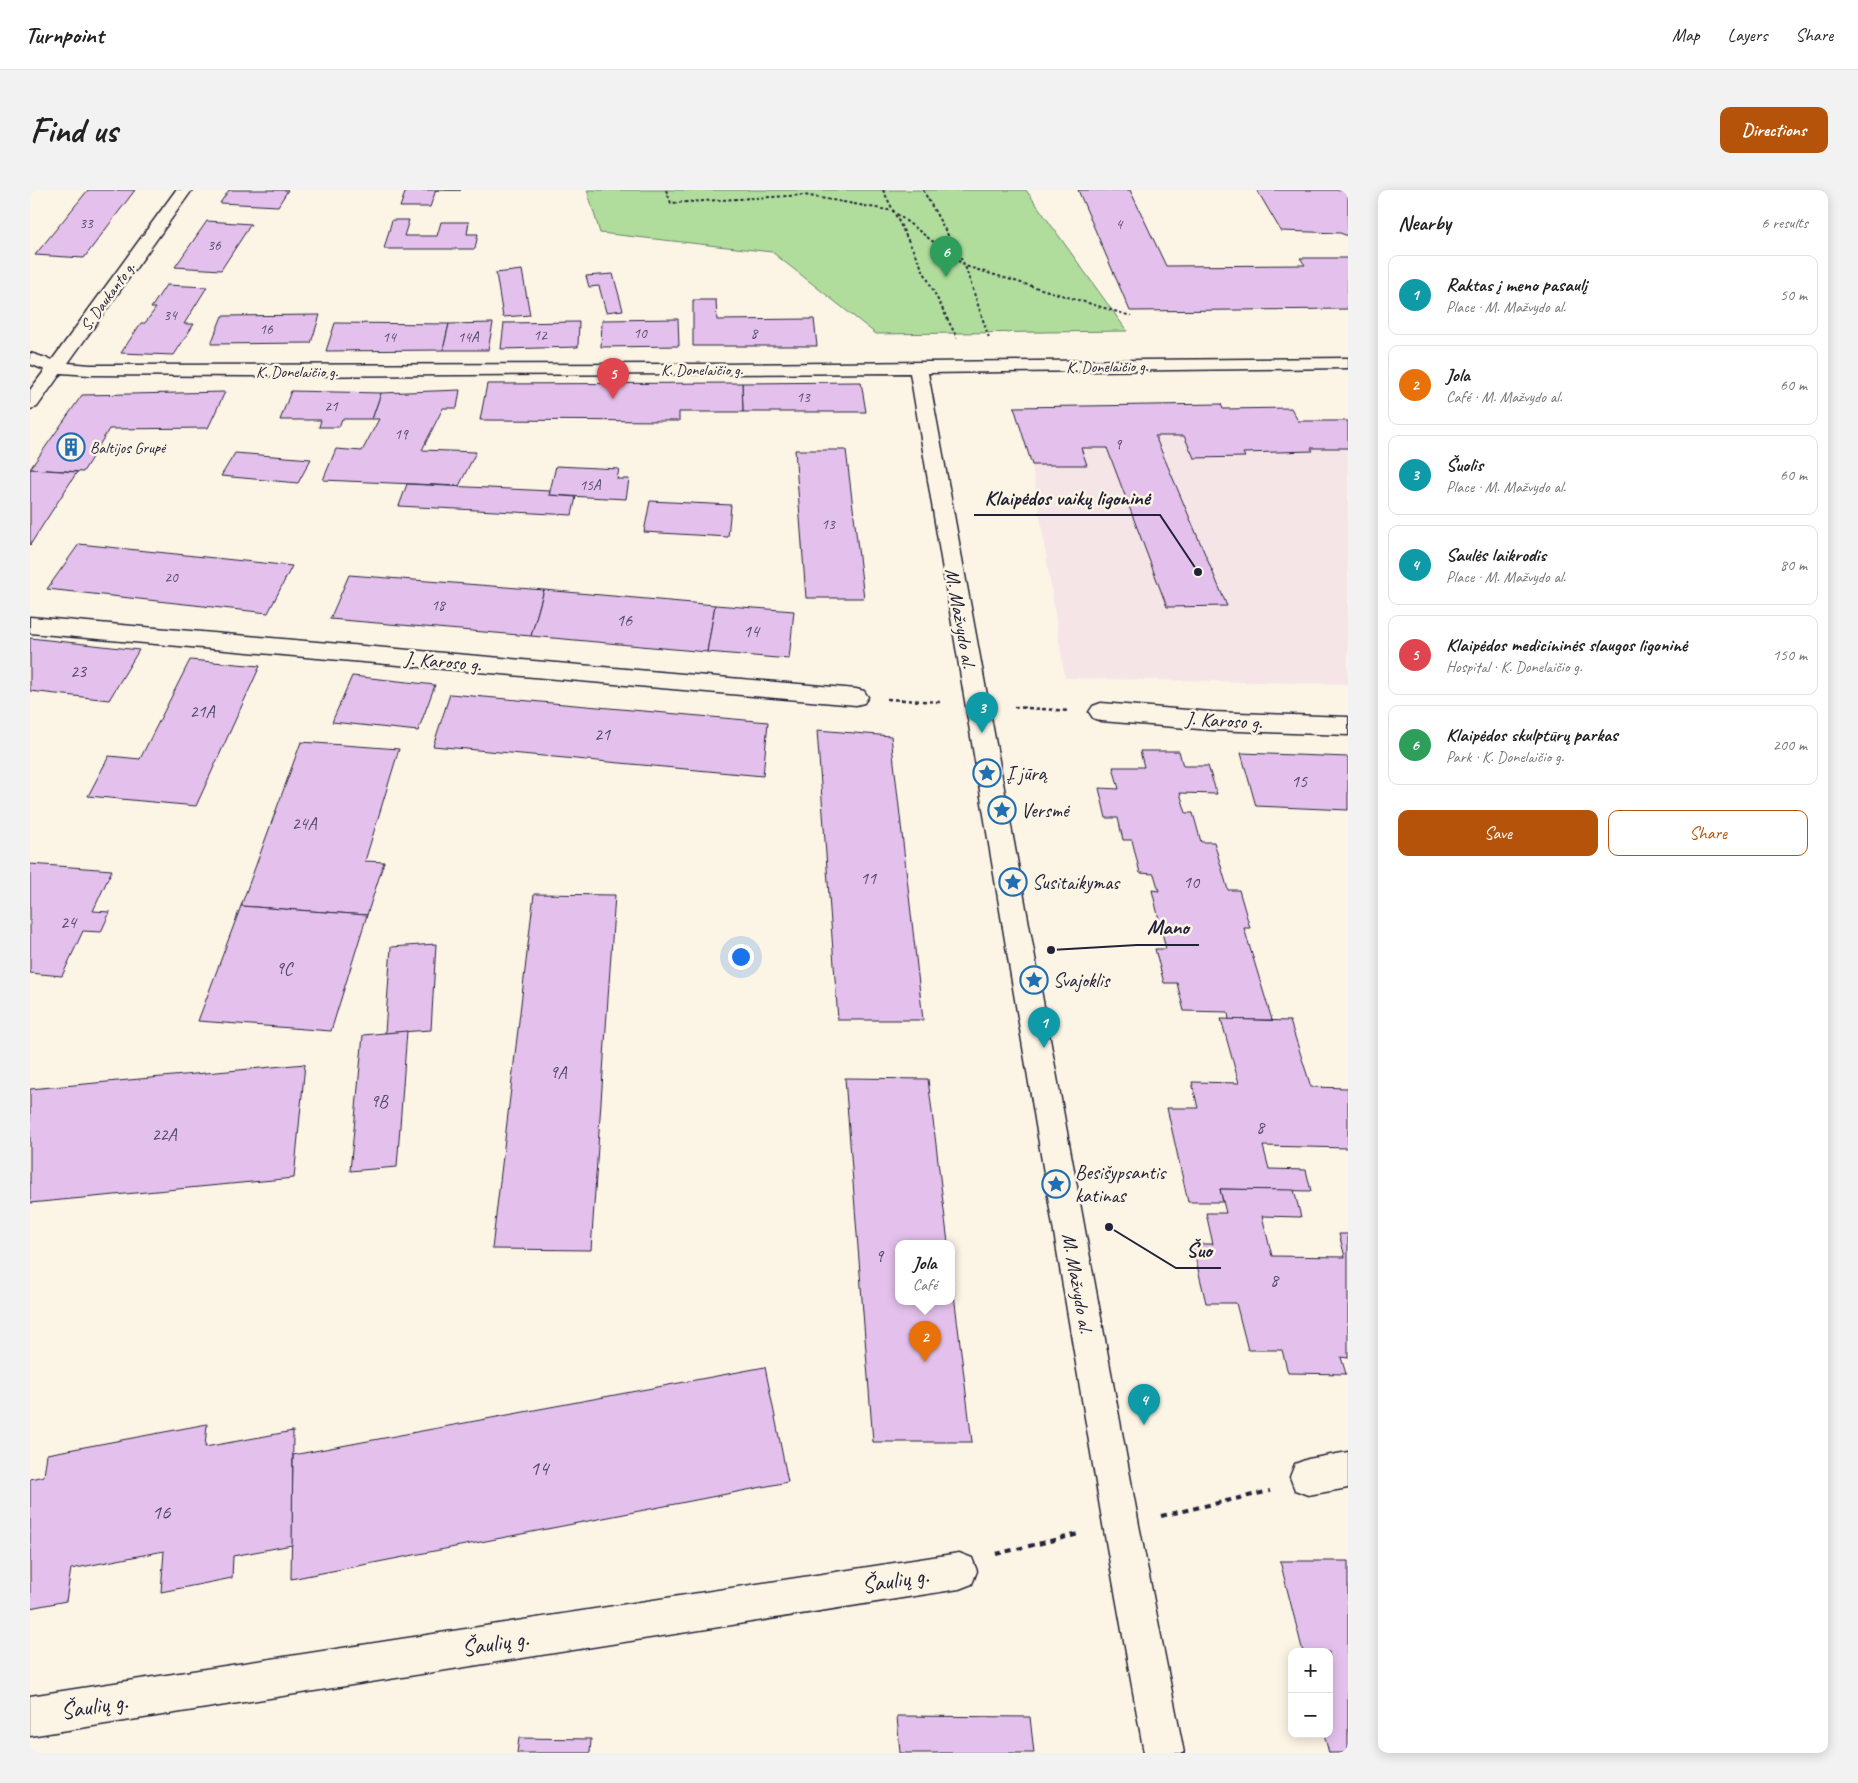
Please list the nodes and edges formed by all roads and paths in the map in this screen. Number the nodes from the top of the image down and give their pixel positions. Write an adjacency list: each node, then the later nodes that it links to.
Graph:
1 (184, 190): 10 (street, S. Daukanto g.)
2 (666, 190): 5 (path)
3 (883, 190): 5 (path)
4 (923, 190): 6 (path)
5 (894, 211): 6 (path); 13 (path)
6 (965, 266): 7 (path); 11 (path)
7 (1131, 316)
8 (30, 358): 10 (street, K. Donelaičio g.)
9 (1348, 362): 11 (street, K. Donelaičio g.)
10 (55, 367): 12 (street, K. Donelaičio g.); 14 (street, S. Daukanto g.)
11 (999, 367): 13 (street, K. Donelaičio g.)
12 (918, 368): 13 (street, K. Donelaičio g.); 23 (street, M. Mažvydo al.)
13 (971, 368)
14 (30, 403)
15 (30, 626): 16 (street, J. Karoso g.)
16 (856, 697)
17 (1101, 712): 18 (street, J. Karoso g.)
18 (1348, 726)
19 (1348, 1470): 20 (street)
20 (1308, 1477)
21 (959, 1571): 22 (street, Šaulių g.)
22 (30, 1716)
23 (1164, 1753)

